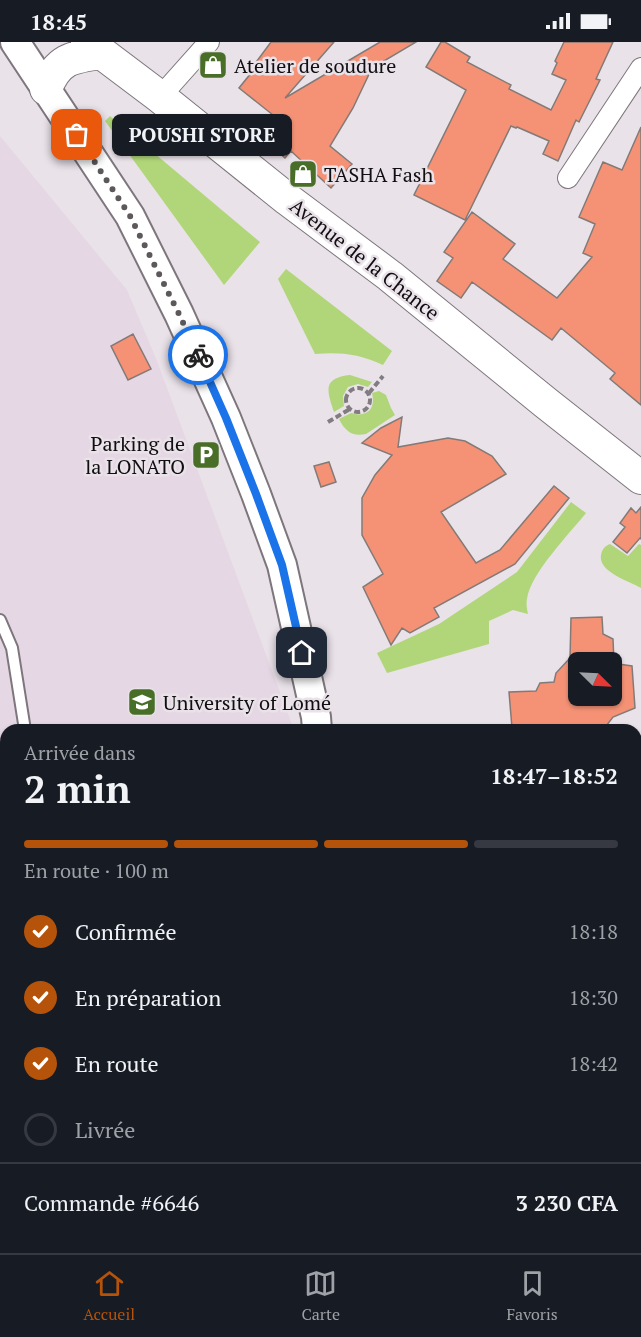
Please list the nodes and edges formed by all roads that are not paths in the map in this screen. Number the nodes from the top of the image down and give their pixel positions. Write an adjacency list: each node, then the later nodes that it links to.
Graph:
1 (209, 42): 6 (street)
2 (16, 45): 5 (street)
3 (94, 47): 5 (main road); 6 (main road, Avenue de la Chance)
4 (641, 68): 7 (street)
5 (46, 89): 11 (street)
6 (160, 97): 8 (main road, Avenue de la Chance)
7 (568, 178)
8 (640, 476)
9 (0, 620): 10 (lane)
10 (24, 724)
11 (317, 724)

